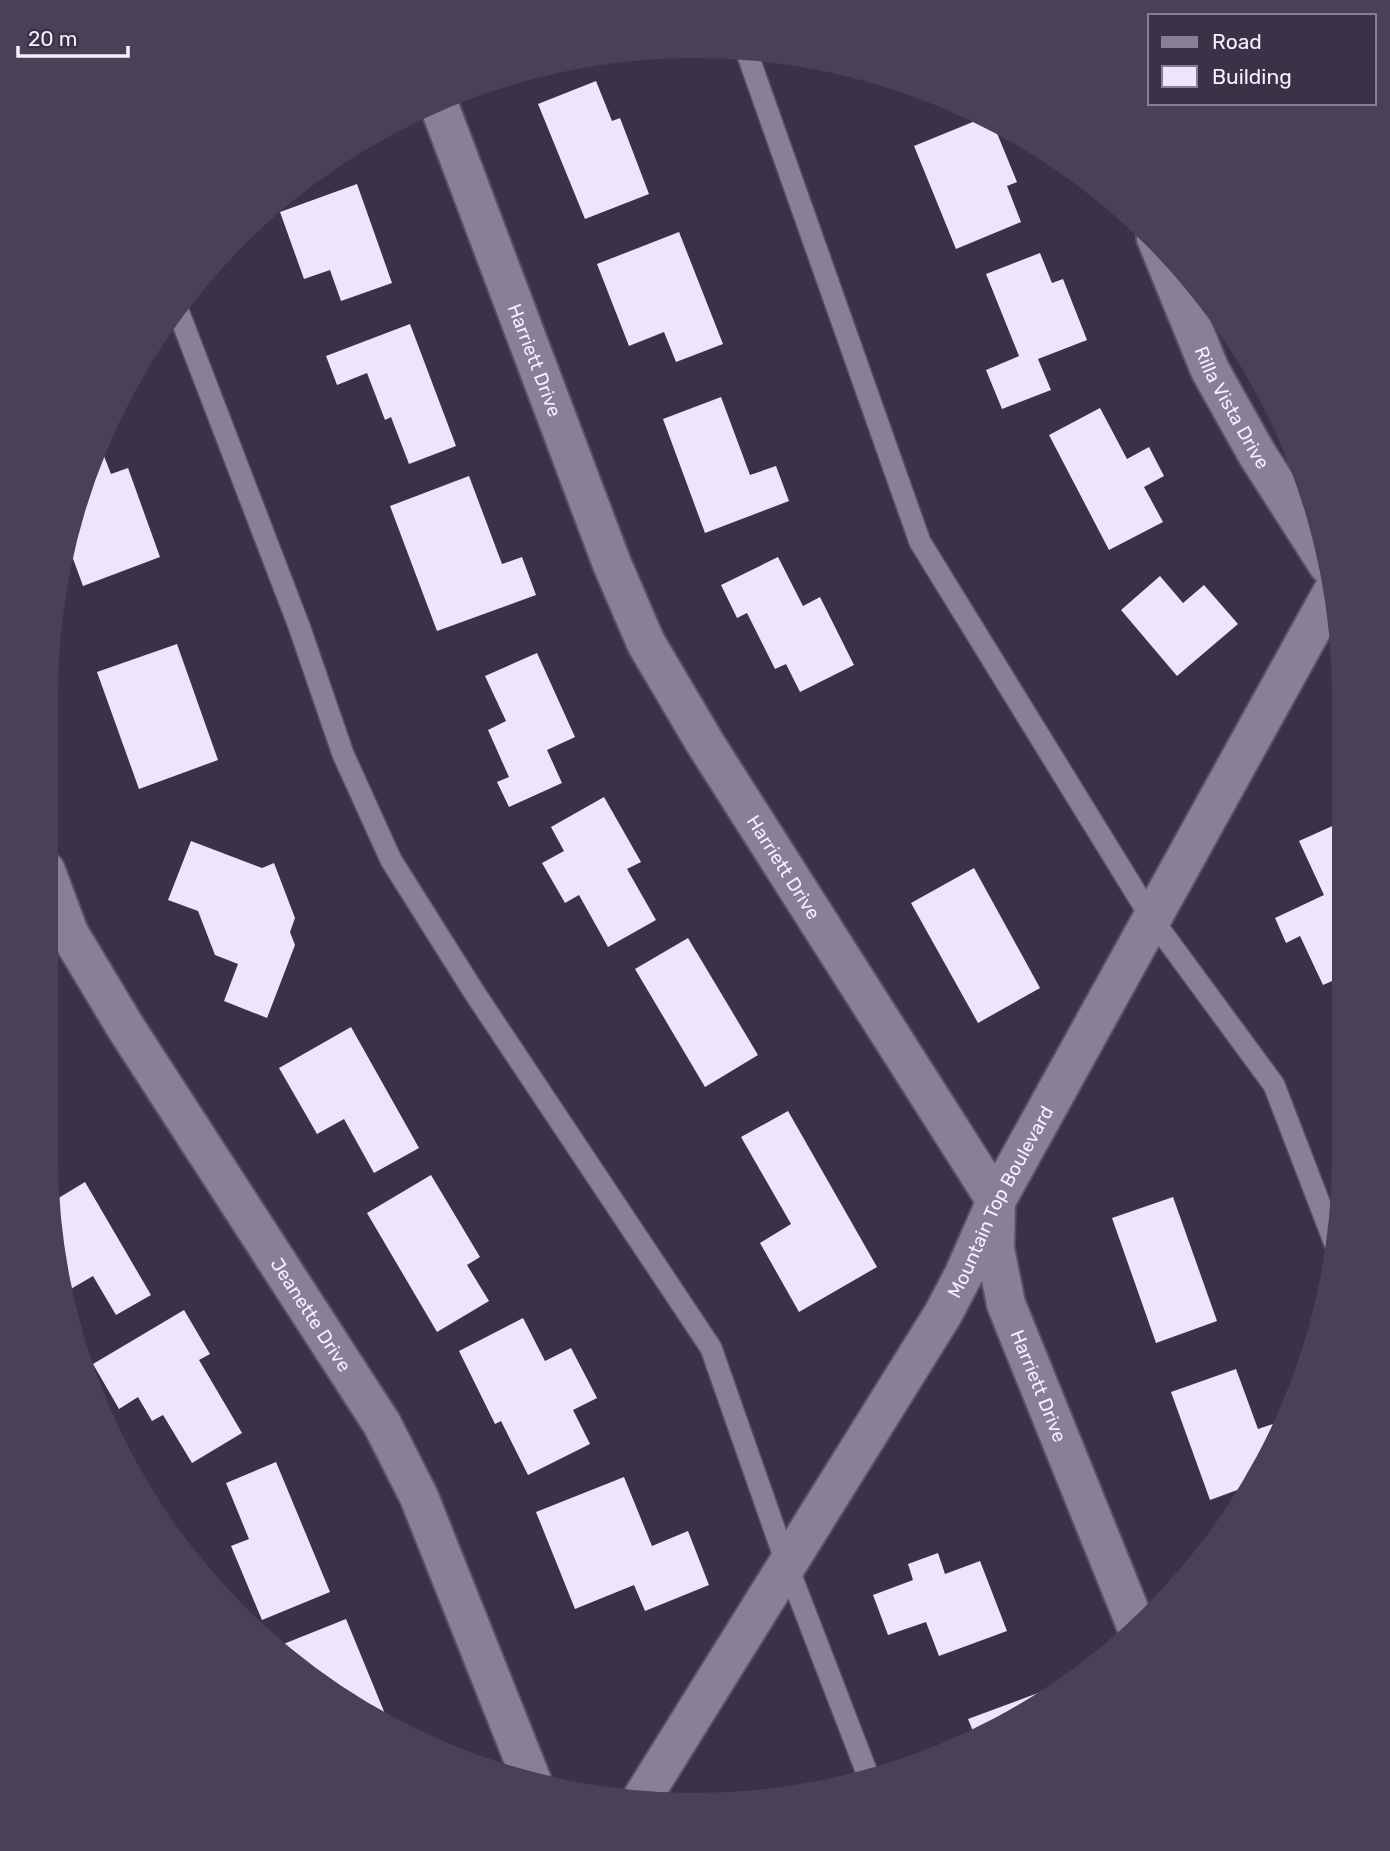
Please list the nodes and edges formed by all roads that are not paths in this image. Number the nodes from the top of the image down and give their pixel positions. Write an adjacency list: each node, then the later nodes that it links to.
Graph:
1 (749, 60): 8 (lane)
2 (441, 110): 9 (street, Harriett Drive)
3 (1169, 269): 5 (street, Rilla Vista Drive)
4 (181, 318): 11 (lane)
5 (1314, 543)
6 (1326, 604): 8 (street, Mountain Top Boulevard)
7 (58, 904): 14 (street, Jeanette Drive)
8 (1152, 919): 9 (street, Mountain Top Boulevard); 10 (lane)
9 (996, 1201): 11 (street, Mountain Top Boulevard); 12 (street, Harriett Drive)
10 (1328, 1226)
11 (787, 1564): 13 (lane); 15 (street, Mountain Top Boulevard)
12 (1133, 1619)
13 (866, 1770)
14 (528, 1771)
15 (646, 1791)

